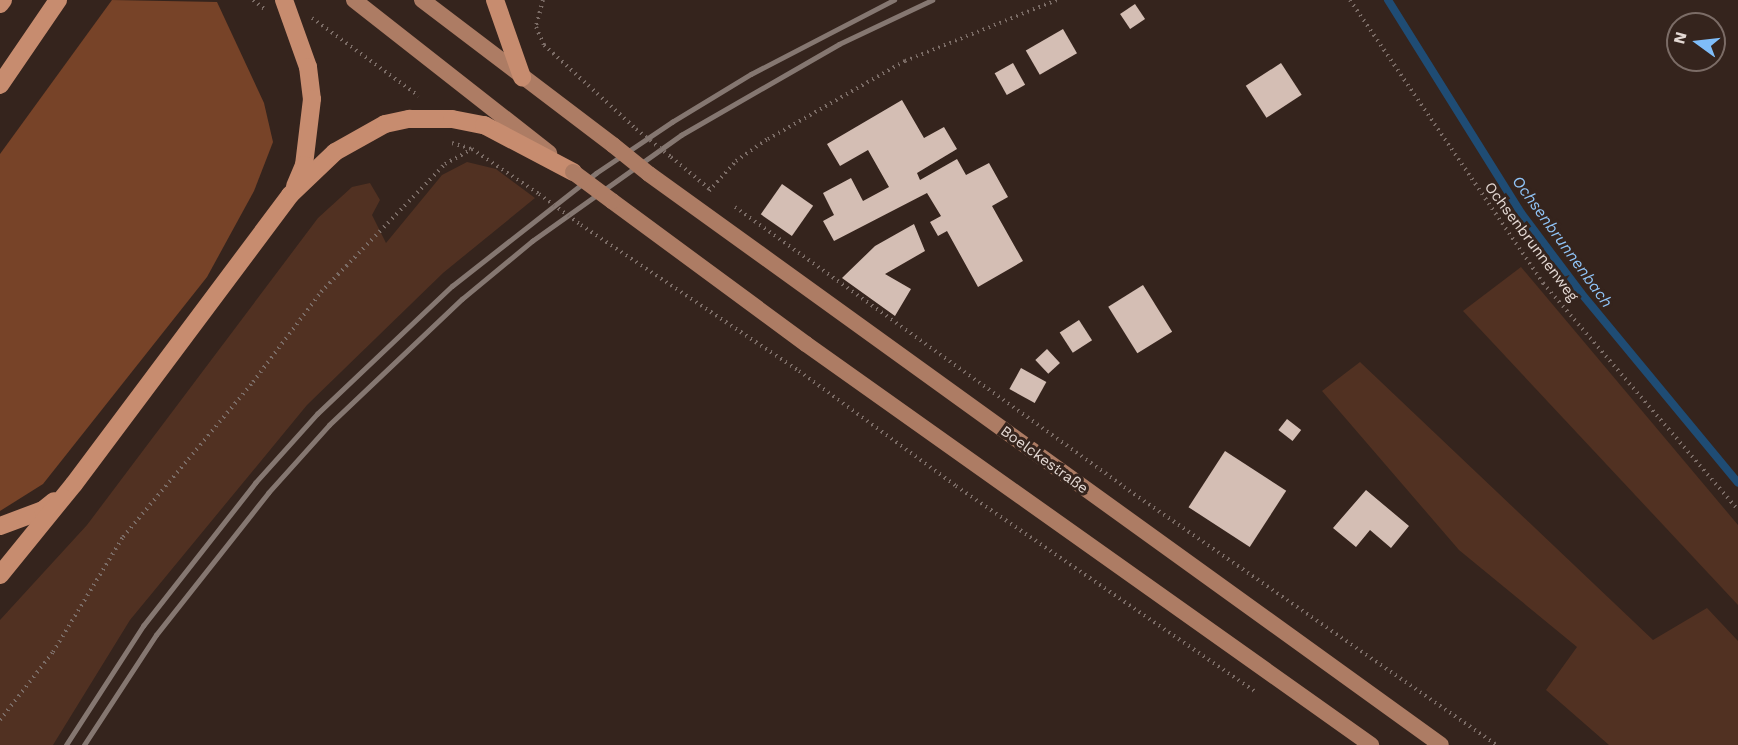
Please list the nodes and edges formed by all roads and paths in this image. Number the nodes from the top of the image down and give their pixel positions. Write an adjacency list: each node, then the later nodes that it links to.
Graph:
1 (3, 0): 11 (highway)
2 (58, 0): 15 (highway)
3 (253, 0): 12 (path)
4 (284, 0): 21 (highway)
5 (354, 0): 19 (main road)
6 (422, 0): 14 (main road, Boelckestraße)
7 (495, 0): 14 (highway)
8 (543, 0): 20 (path, bridge)
9 (1057, 0): 20 (path)
10 (1350, 0): 26 (path, Ochsenbrunnenweg)
11 (0, 4)
12 (261, 10)
13 (317, 19): 16 (path)
14 (522, 77): 24 (main road, Boelckestraße, bridge)
15 (0, 85)
16 (429, 104)
17 (444, 141): 18 (path)
18 (472, 149): 29 (path, bridge); 30 (path)
19 (573, 172): 21 (highway); 31 (main road, bridge)
20 (710, 189): 22 (path); 24 (path)
21 (290, 195): 25 (highway)
22 (720, 196)
23 (729, 203): 33 (path)
24 (695, 210): 32 (main road, Boelckestraße)
25 (74, 484): 27 (highway); 28 (highway)
26 (1738, 510)
27 (0, 526)
28 (0, 575)
29 (1265, 698)
30 (0, 720)
31 (1371, 745)
32 (1441, 745)
33 (1497, 745)

